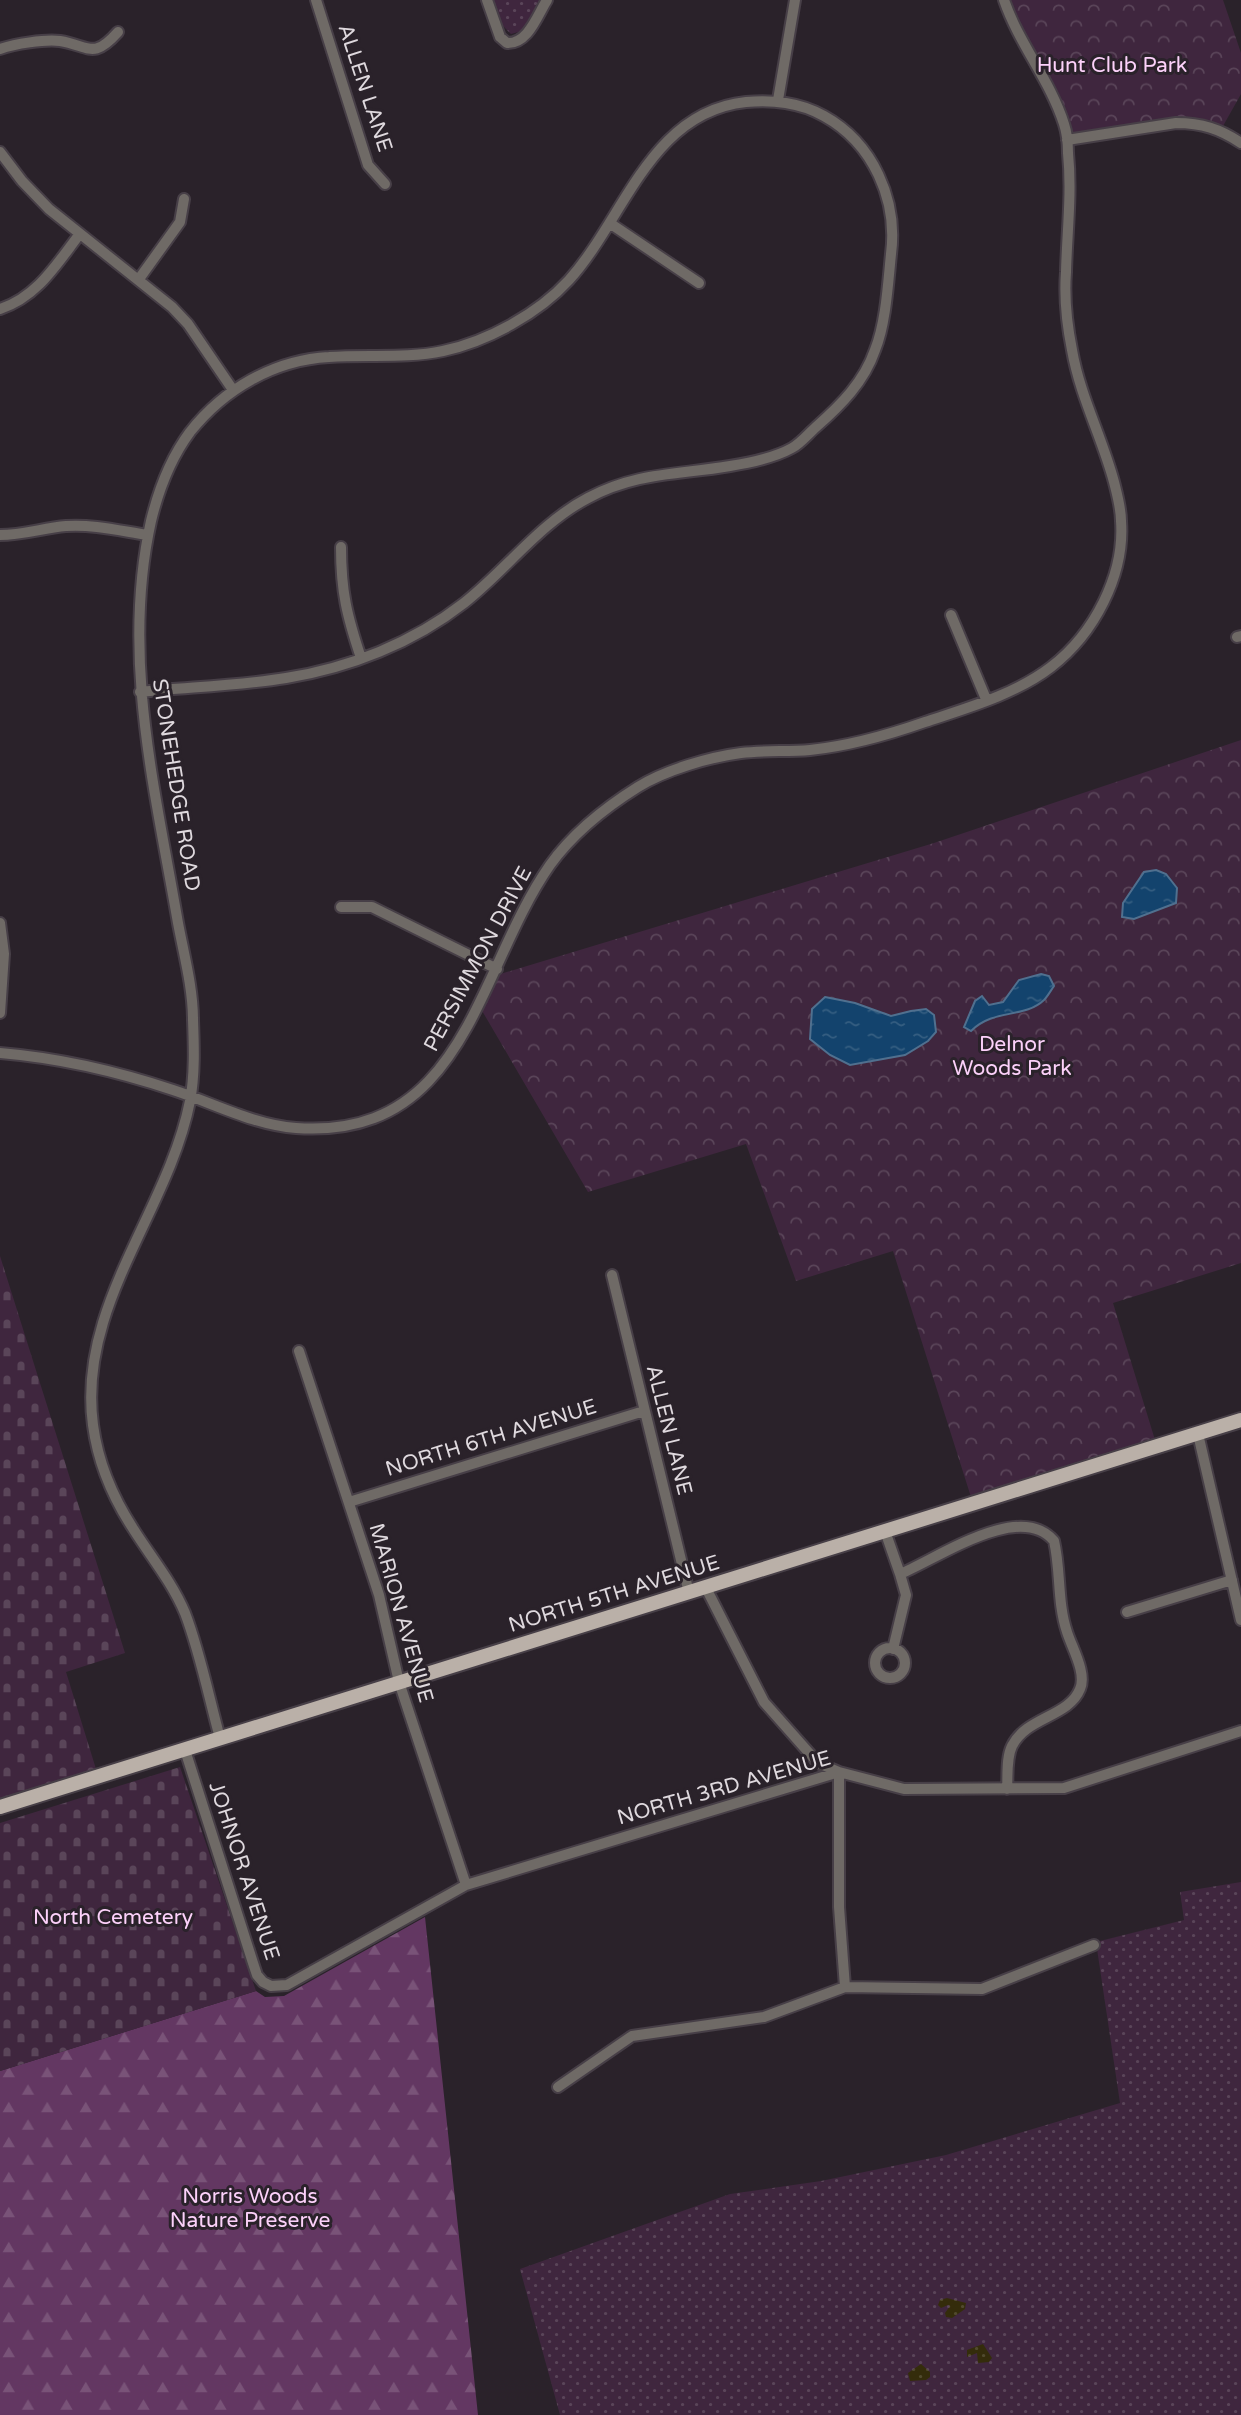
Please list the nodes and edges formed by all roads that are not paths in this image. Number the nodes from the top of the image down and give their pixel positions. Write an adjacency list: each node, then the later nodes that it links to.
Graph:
1 (316, 0): 12 (street, ALLEN LANE)
2 (487, 0): 3 (street)
3 (547, 0)
4 (796, 0): 8 (street)
5 (1004, 0): 9 (street, PERSIMMON DRIVE)
6 (118, 32): 7 (street)
7 (0, 49)
8 (778, 100): 14 (street, STONEHEDGE ROAD); 24 (street)
9 (1067, 140): 10 (street); 26 (street, PERSIMMON DRIVE)
10 (1241, 143)
11 (0, 152): 15 (street)
12 (385, 184)
13 (184, 200): 16 (street)
14 (611, 224): 17 (street); 19 (street, STONEHEDGE ROAD)
15 (79, 235): 16 (street); 18 (street)
16 (139, 279): 19 (street)
17 (699, 283)
18 (0, 309)
19 (233, 390): 21 (street, STONEHEDGE ROAD)
20 (0, 535): 21 (street)
21 (148, 535): 25 (street, STONEHEDGE ROAD)
22 (341, 547): 24 (street)
23 (951, 615): 26 (street)
24 (361, 658): 25 (street)
25 (140, 692): 32 (street, STONEHEDGE ROAD)
26 (986, 699): 29 (street, PERSIMMON DRIVE)
27 (341, 907): 29 (street)
28 (0, 923): 30 (street)
29 (496, 969): 32 (street, PERSIMMON DRIVE)
30 (0, 1013)
31 (0, 1053): 32 (street, PERSIMMON DRIVE)
32 (191, 1096): 49 (street, STONEHEDGE ROAD)
33 (612, 1275): 35 (street, ALLEN LANE)
34 (299, 1351): 38 (street, MARION AVENUE)
35 (644, 1410): 38 (street, NORTH 6TH AVENUE); 43 (street, ALLEN LANE)
36 (1241, 1420): 37 (main road, NORTH 5TH AVENUE)
37 (1198, 1434): 39 (main road, NORTH 5TH AVENUE); 41 (street)
38 (349, 1502): 47 (street, MARION AVENUE)
39 (885, 1531): 40 (street); 42 (main road, NORTH 5TH AVENUE)
40 (900, 1574): 46 (street); 52 (street)
41 (1231, 1580): 44 (street); 45 (street)
42 (706, 1588): 43 (main road, NORTH 5TH AVENUE); 51 (street)
43 (689, 1593): 47 (main road, NORTH 5TH AVENUE)
44 (1127, 1612)
45 (1241, 1620)
46 (893, 1649)
47 (399, 1682): 49 (main road, NORTH 5TH AVENUE); 54 (street, MARION AVENUE)
48 (1241, 1731): 52 (street, NORTH 3RD AVENUE)
49 (220, 1738): 50 (main road, NORTH 5TH AVENUE)
50 (185, 1750): 53 (main road, NORTH 5TH AVENUE); 54 (street, JOHNOR AVENUE)
51 (839, 1772): 52 (street, NORTH 3RD AVENUE); 54 (street, NORTH 3RD AVENUE); 56 (street)
52 (1007, 1789)
53 (0, 1807)
54 (466, 1885)
55 (1094, 1945): 56 (street)
56 (845, 1987): 57 (street)
57 (558, 2087)

